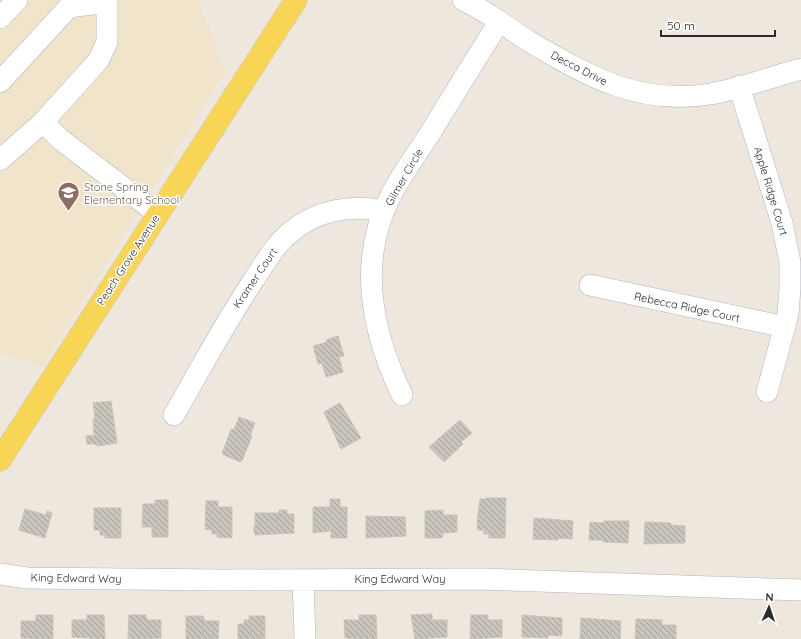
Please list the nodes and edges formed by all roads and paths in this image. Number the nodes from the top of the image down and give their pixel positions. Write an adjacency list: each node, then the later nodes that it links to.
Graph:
1 (17, 0): 6 (street)
2 (296, 0): 14 (main road, Peach Grove Avenue)
3 (463, 0): 7 (street, Decca Drive)
4 (107, 1): 5 (street); 11 (street)
5 (64, 4): 9 (street)
6 (0, 18)
7 (499, 22): 10 (street, Decca Drive); 13 (street, Gilmer Circle)
8 (801, 69): 10 (street, Decca Drive)
9 (0, 82)
10 (739, 86): 16 (street, Apple Ridge Court)
11 (43, 122): 12 (street); 14 (street)
12 (0, 160)
13 (384, 211): 18 (street, Gilmer Circle); 19 (street, Kramer Court)
14 (158, 214): 20 (main road, Peach Grove Avenue)
15 (590, 285): 16 (street, Rebecca Ridge Court)
16 (785, 327): 17 (street, Apple Ridge Court)
17 (767, 392)
18 (402, 395)
19 (174, 415)
20 (0, 460)
21 (0, 574): 22 (street, King Edward Way)
22 (303, 580): 23 (street, King Edward Way); 24 (street)
23 (801, 590)
24 (305, 638)

